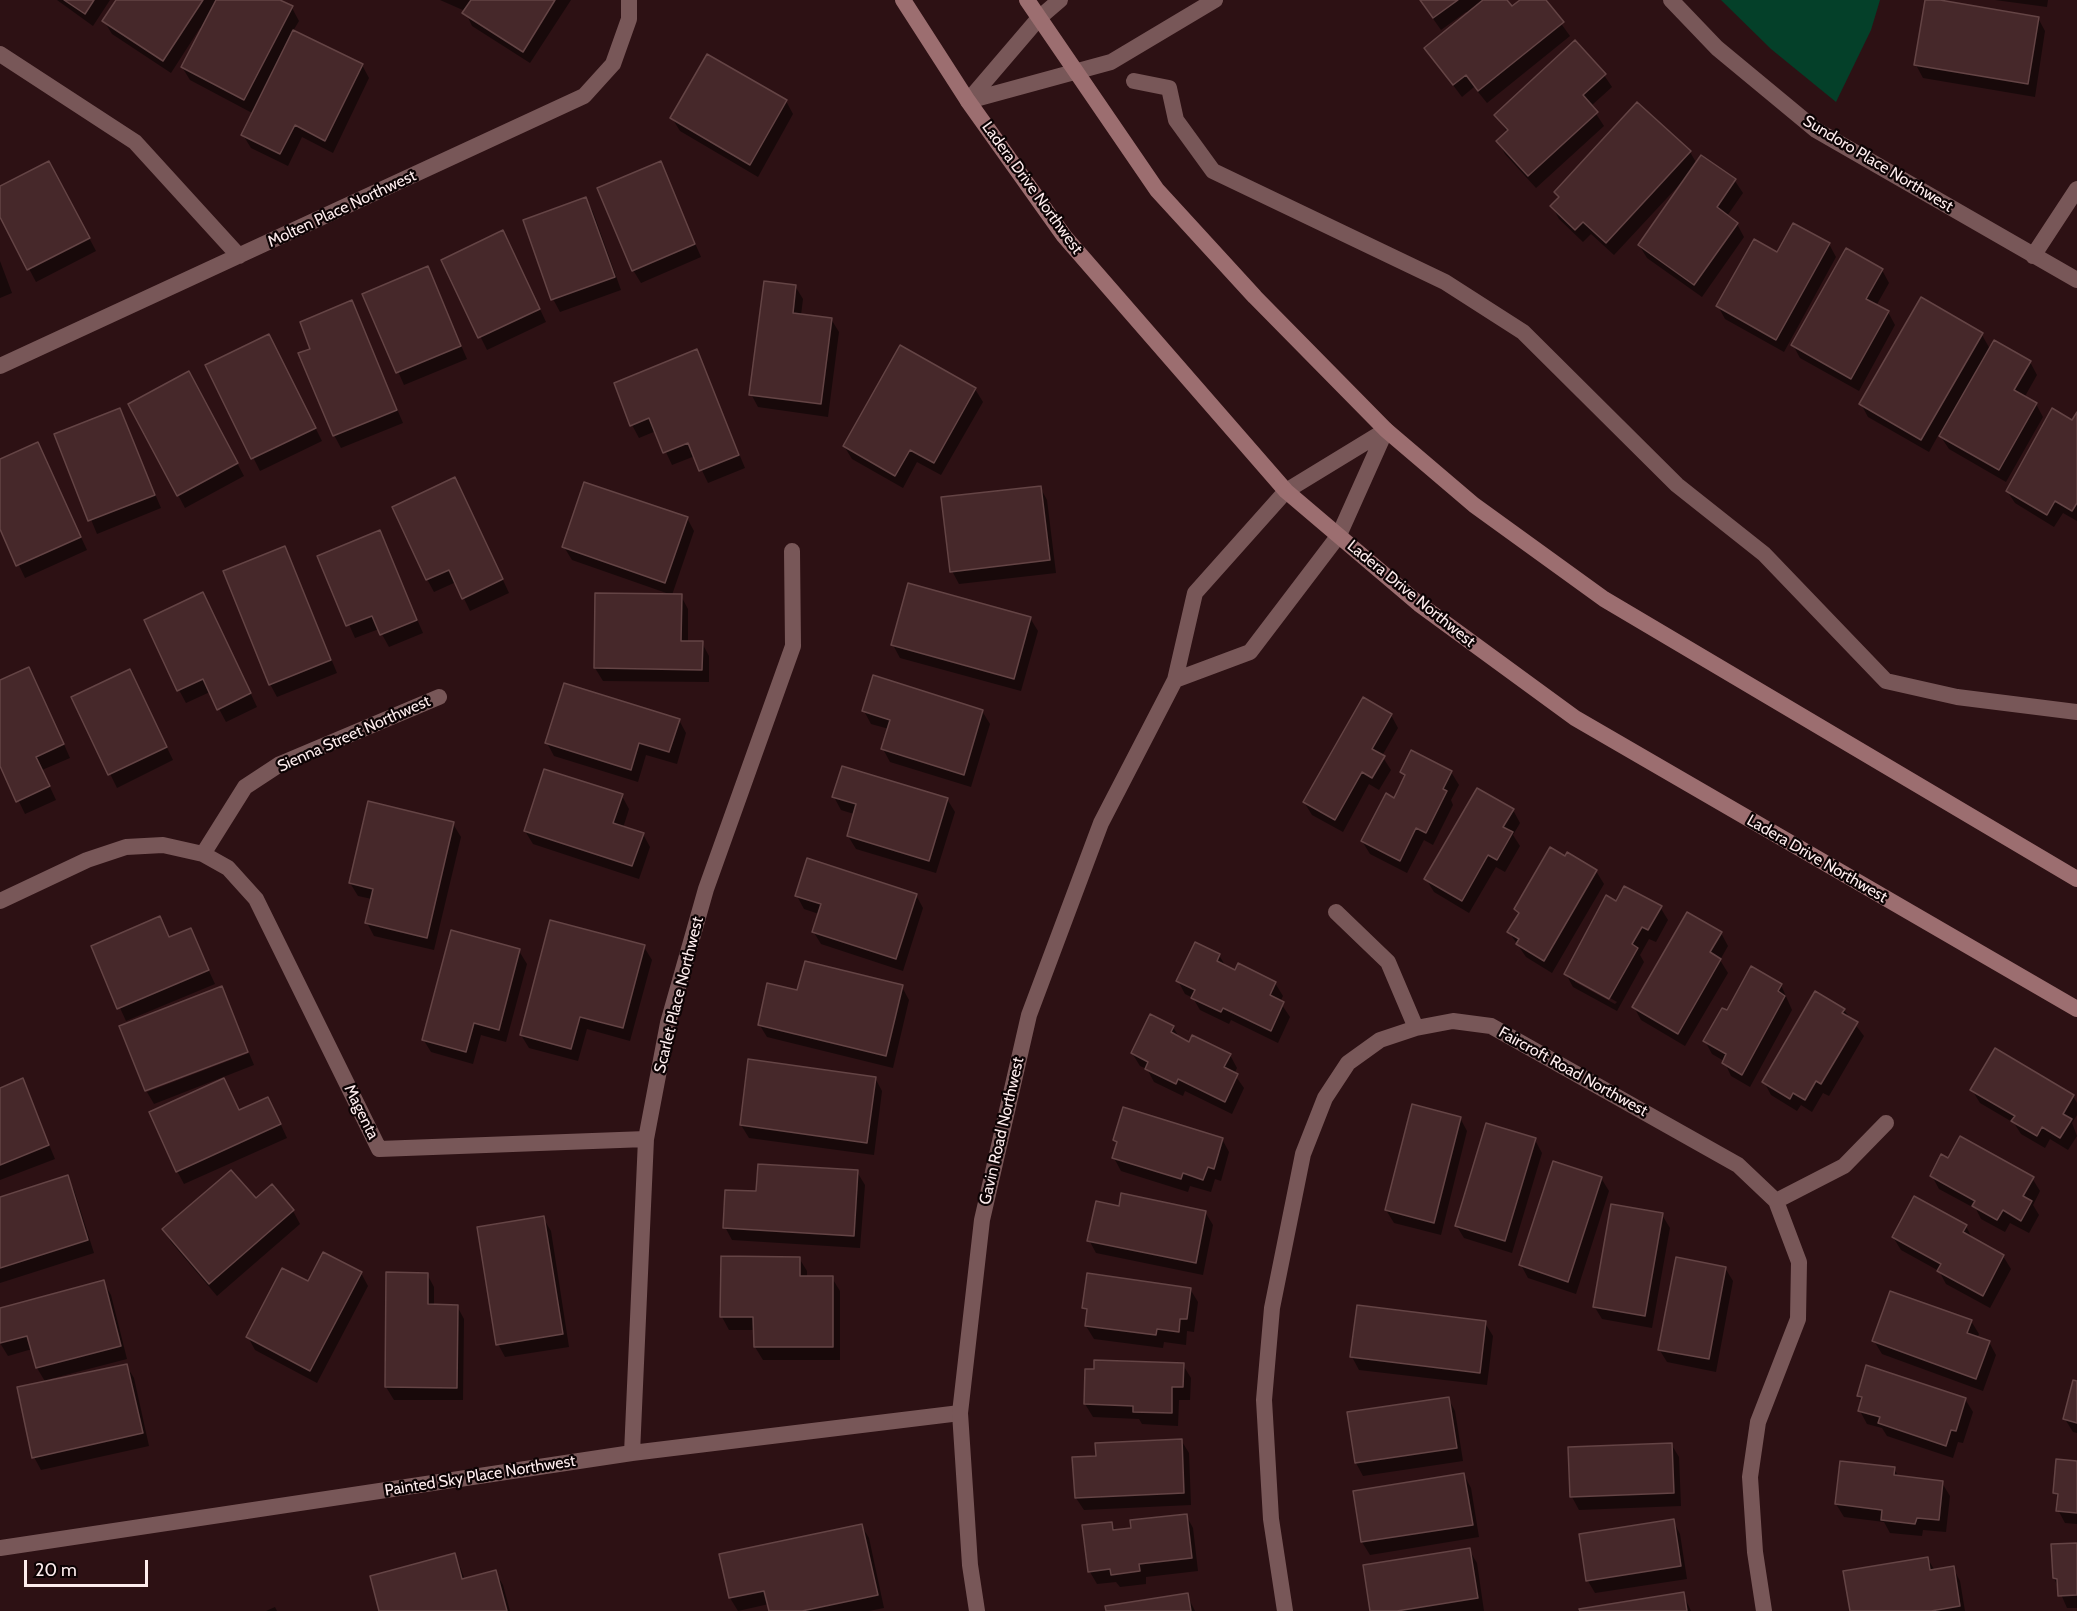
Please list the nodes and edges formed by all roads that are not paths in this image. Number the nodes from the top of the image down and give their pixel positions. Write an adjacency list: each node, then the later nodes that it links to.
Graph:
1 (630, 0): 13 (street, Molten Place Northwest)
2 (903, 0): 11 (main road, Ladera Drive Northwest)
3 (1027, 0): 7 (main road)
4 (1060, 0): 7 (street)
5 (1215, 0): 9 (street)
6 (1671, 0): 14 (street, Sundoro Place Northwest)
7 (1039, 18): 9 (main road); 11 (street)
8 (0, 54): 13 (street)
9 (1077, 74): 11 (street); 17 (main road)
10 (1134, 81): 23 (street)
11 (968, 101): 18 (main road, Ladera Drive Northwest)
12 (2077, 189): 14 (street)
13 (239, 256): 16 (street, Molten Place Northwest)
14 (2033, 256): 15 (street, Sundoro Place Northwest)
15 (2077, 280)
16 (0, 366)
17 (1386, 430): 18 (street, Gavin Road Northwest); 19 (street); 25 (main road)
18 (1286, 491): 19 (main road, Ladera Drive Northwest); 21 (street, Gavin Road Northwest)
19 (1339, 535): 21 (street); 28 (main road, Ladera Drive Northwest)
20 (792, 551): 31 (street, Scarlet Place Northwest)
21 (1175, 680): 33 (street, Gavin Road Northwest)
22 (438, 697): 24 (street, Sienna Street Northwest)
23 (2077, 712)
24 (203, 854): 26 (street); 31 (street, Magenta)
25 (2077, 879)
26 (0, 901)
27 (1336, 912): 29 (street)
28 (2077, 1009)
29 (1416, 1028): 32 (street, Faircroft Road Northwest); 37 (street, Faircroft Road Northwest)
30 (1886, 1123): 32 (street)
31 (646, 1139): 34 (street, Scarlet Place Northwest)
32 (1776, 1201): 38 (street)
33 (960, 1413): 34 (street, Painted Sky Place Northwest); 36 (street, Gavin Road Northwest)
34 (632, 1453): 35 (street, Painted Sky Place Northwest)
35 (0, 1548)
36 (978, 1611)
37 (1285, 1611)
38 (1764, 1611)

